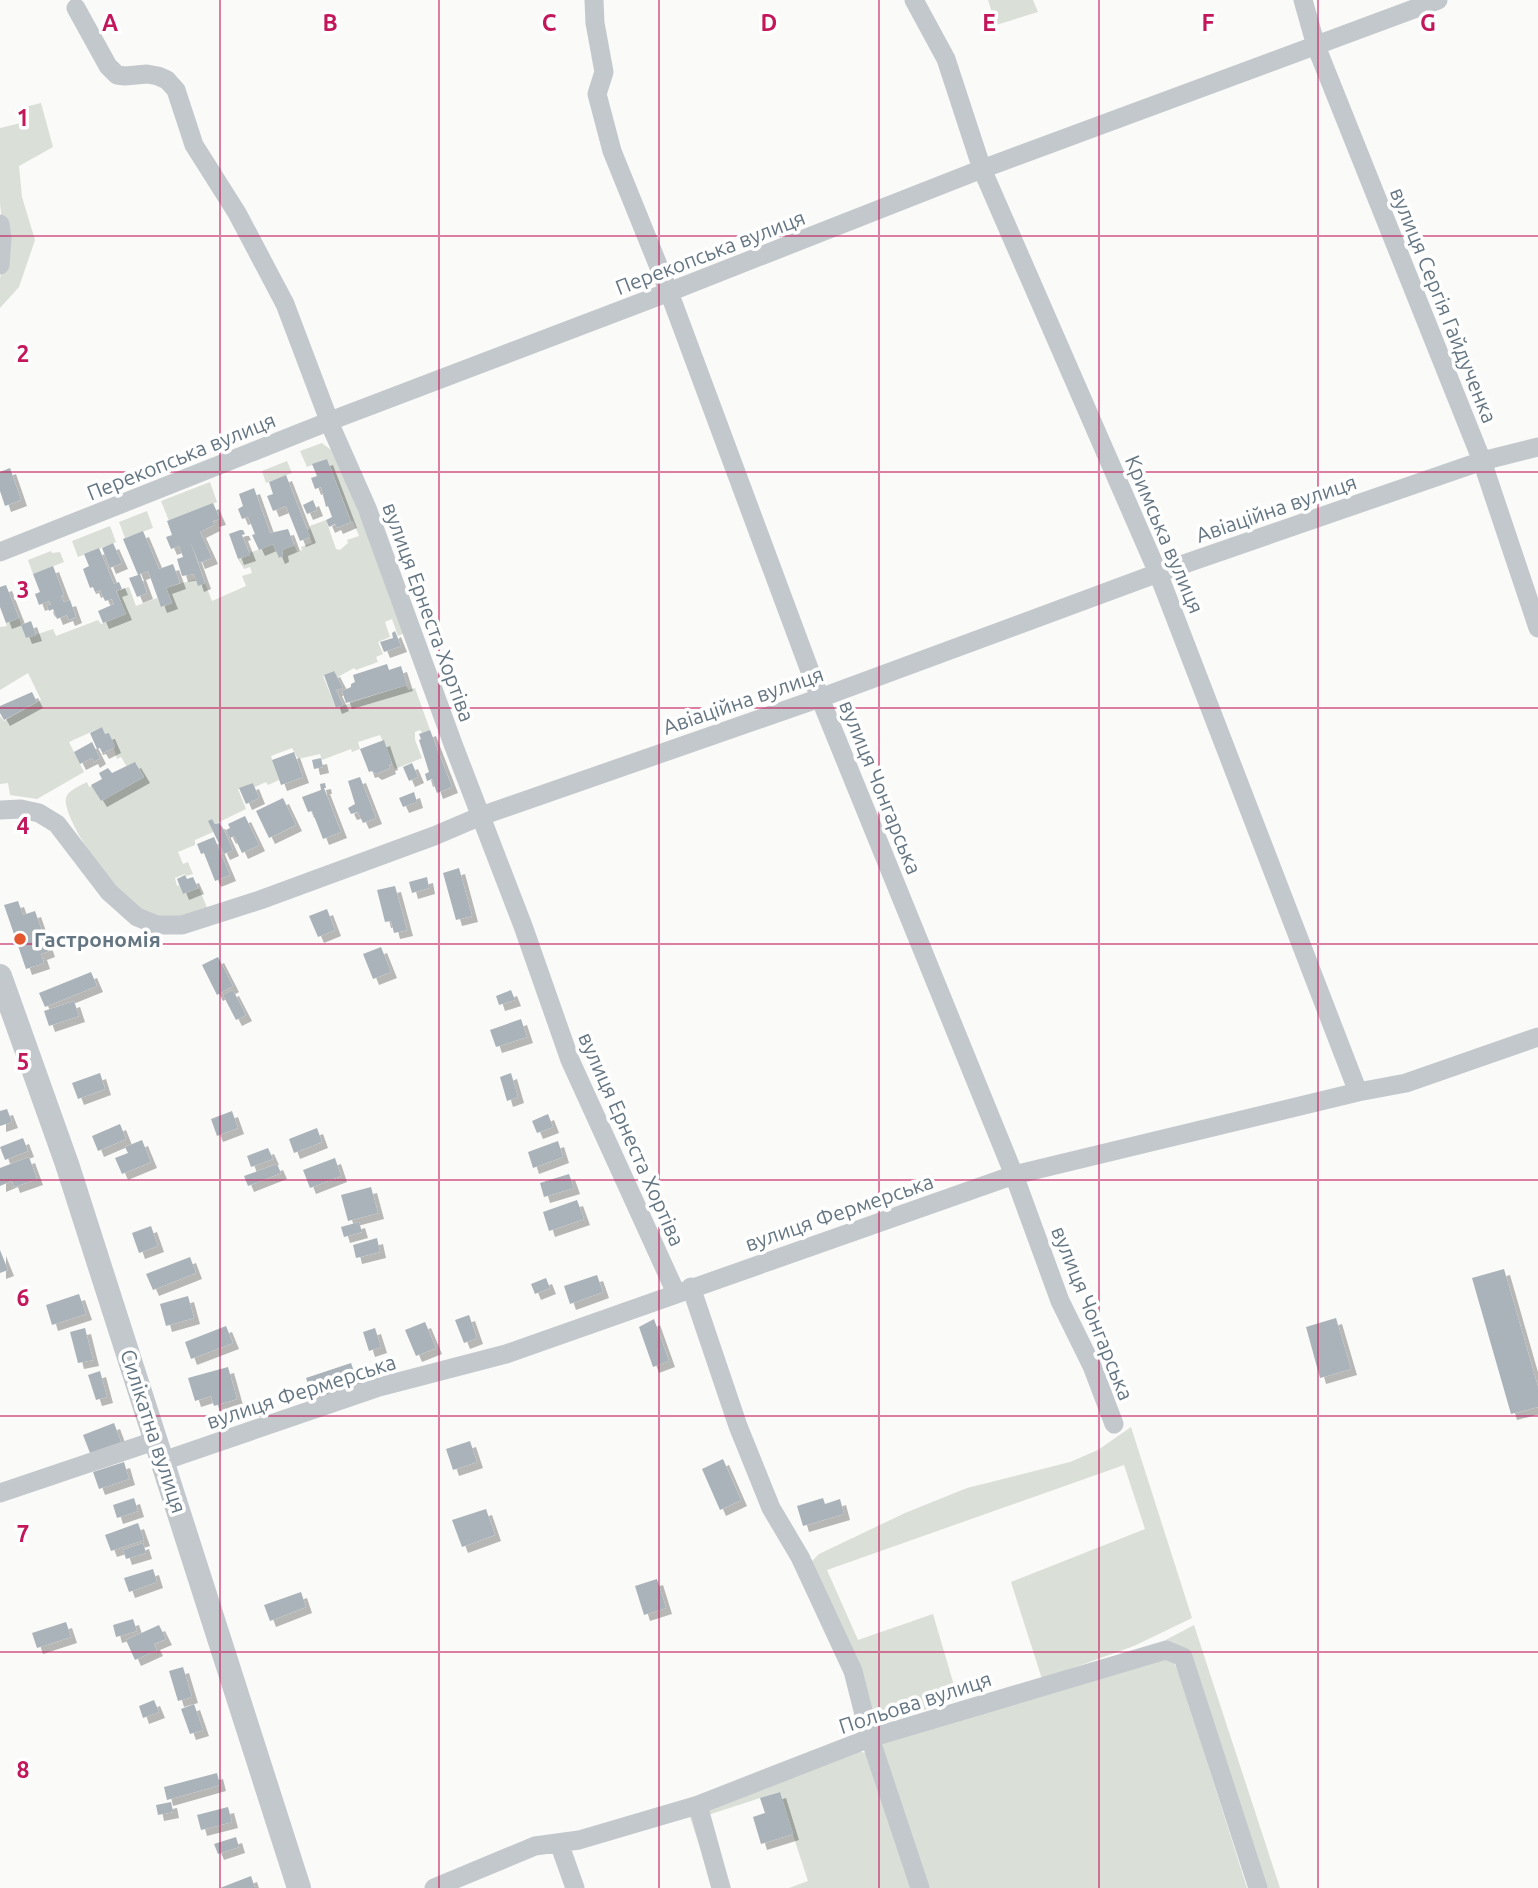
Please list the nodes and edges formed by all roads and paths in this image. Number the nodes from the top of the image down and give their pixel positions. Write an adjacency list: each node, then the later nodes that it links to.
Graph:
1 (594, 0): 10 (street, вулиця Чонгарська)
2 (914, 0): 7 (street, Кримська вулиця)
3 (1303, 0): 6 (street, вулиця Сергія Гайдученка)
4 (1438, 0): 6 (street, Перекопська вулиця)
5 (76, 8): 11 (street, вулиця Ернеста Хортіва)
6 (1316, 46): 7 (street, Перекопська вулиця); 13 (street, вулиця Сергія Гайдученка)
7 (982, 169): 10 (street, Перекопська вулиця); 15 (street, Кримська вулиця)
8 (0, 224): 9 (street)
9 (0, 265)
10 (669, 292): 11 (street, Перекопська вулиця); 17 (street, вулиця Чонгарська)
11 (330, 421): 14 (street, Перекопська вулиця); 19 (street, вулиця Ернеста Хортіва)
12 (1538, 447): 13 (street, Авіаційна вулиця)
13 (1482, 461): 15 (street, Авіаційна вулиця); 16 (street, вулиця Сергія Гайдученка)
14 (2, 544)
15 (1158, 573): 17 (street, Авіаційна вулиця); 22 (street, Кримська вулиця)
16 (1538, 628)
17 (820, 698): 19 (street, Авіаційна вулиця); 23 (street, вулиця Чонгарська)
18 (0, 810): 19 (street, Авіаційна вулиця)
19 (481, 816): 24 (street, вулиця Ернеста Хортіва)
20 (0, 976): 26 (street, Силікатна вулиця)
21 (1538, 1037): 22 (street, вулиця Фермерська)
22 (1358, 1091): 23 (street, вулиця Фермерська)
23 (1014, 1175): 24 (street, вулиця Фермерська); 25 (street, вулиця Чонгарська)
24 (684, 1290): 26 (street, вулиця Фермерська); 28 (street, вулиця Ернеста Хортіва)
25 (1114, 1424)
26 (160, 1450): 27 (street, вулиця Фермерська); 31 (street, Силікатна вулиця)
27 (0, 1493)
28 (870, 1738): 29 (street, Польова вулиця); 35 (street, вулиця Ернеста Хортіва); 36 (street, Польова вулиця)
29 (698, 1805): 30 (street, Польова вулиця); 34 (street)
30 (559, 1843): 32 (street, Польова вулиця); 33 (street)
31 (299, 1888)
32 (434, 1888)
33 (575, 1888)
34 (721, 1888)
35 (920, 1888)
36 (1258, 1888)

